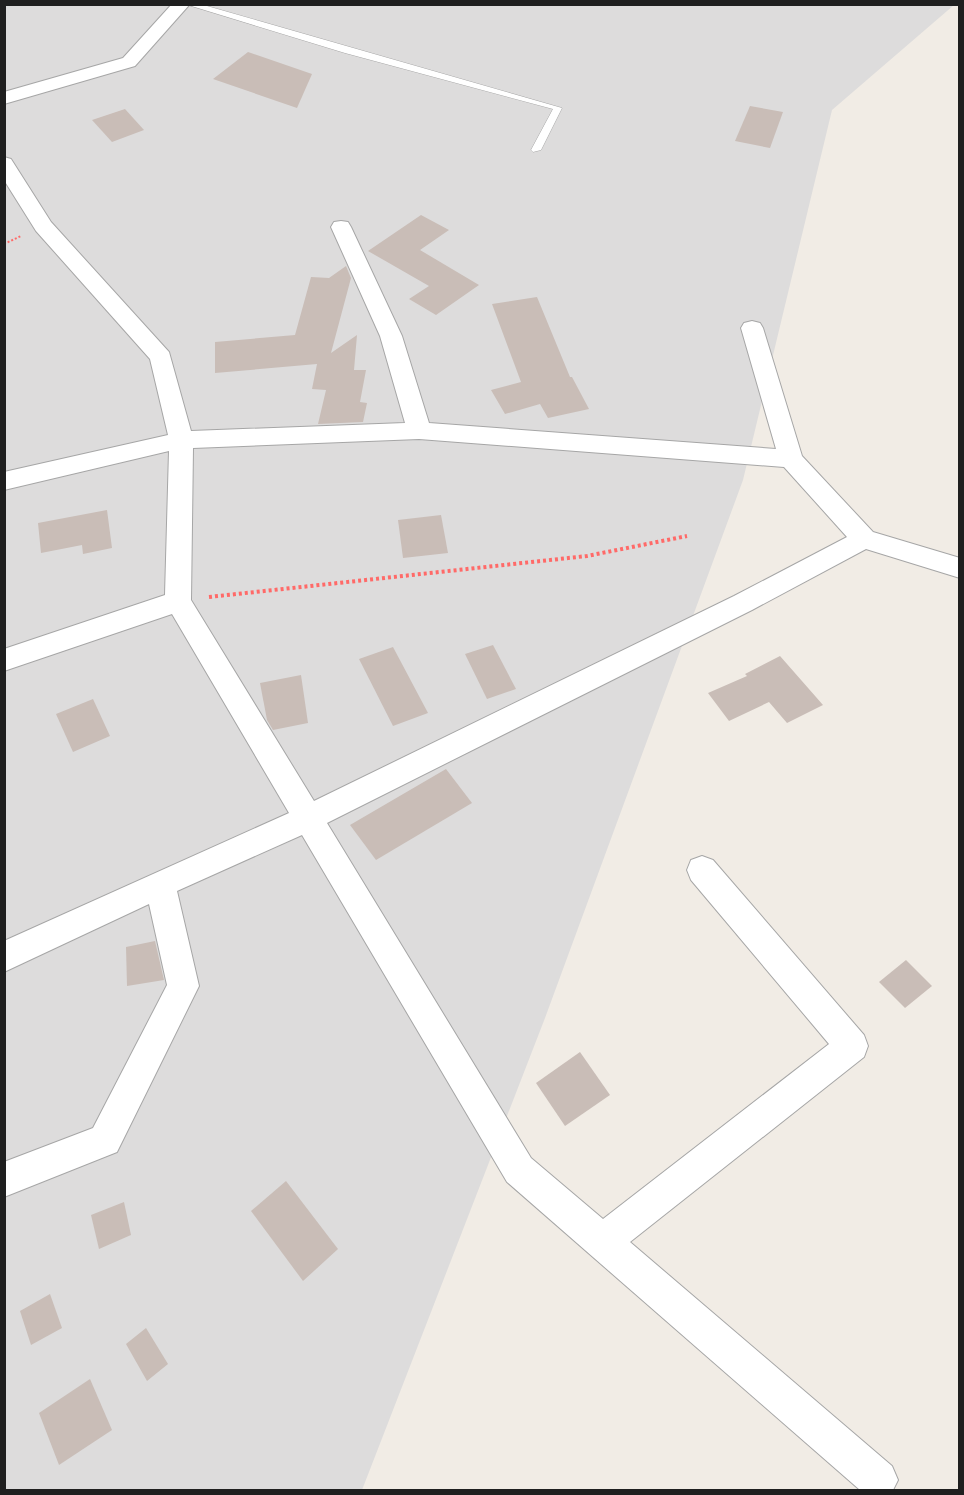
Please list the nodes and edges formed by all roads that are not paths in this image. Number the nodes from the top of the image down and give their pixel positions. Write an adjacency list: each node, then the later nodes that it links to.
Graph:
1 (182, 4): 3 (street)
2 (189, 4): 4 (lane)
3 (4, 98)
4 (536, 150)
5 (4, 163): 9 (street)
6 (341, 227): 8 (street)
7 (752, 328): 10 (street)
8 (418, 431): 9 (street); 10 (street)
9 (181, 440): 11 (street); 14 (street)
10 (791, 459): 12 (street)
11 (4, 481)
12 (864, 539): 13 (street); 16 (street)
13 (960, 568)
14 (178, 601): 15 (street); 16 (street)
15 (4, 660)
16 (308, 818): 18 (street); 21 (street)
17 (702, 870): 21 (street)
18 (160, 884): 19 (street); 20 (street)
19 (4, 957)
20 (4, 1180)
21 (602, 1242): 22 (street)
22 (878, 1480)

